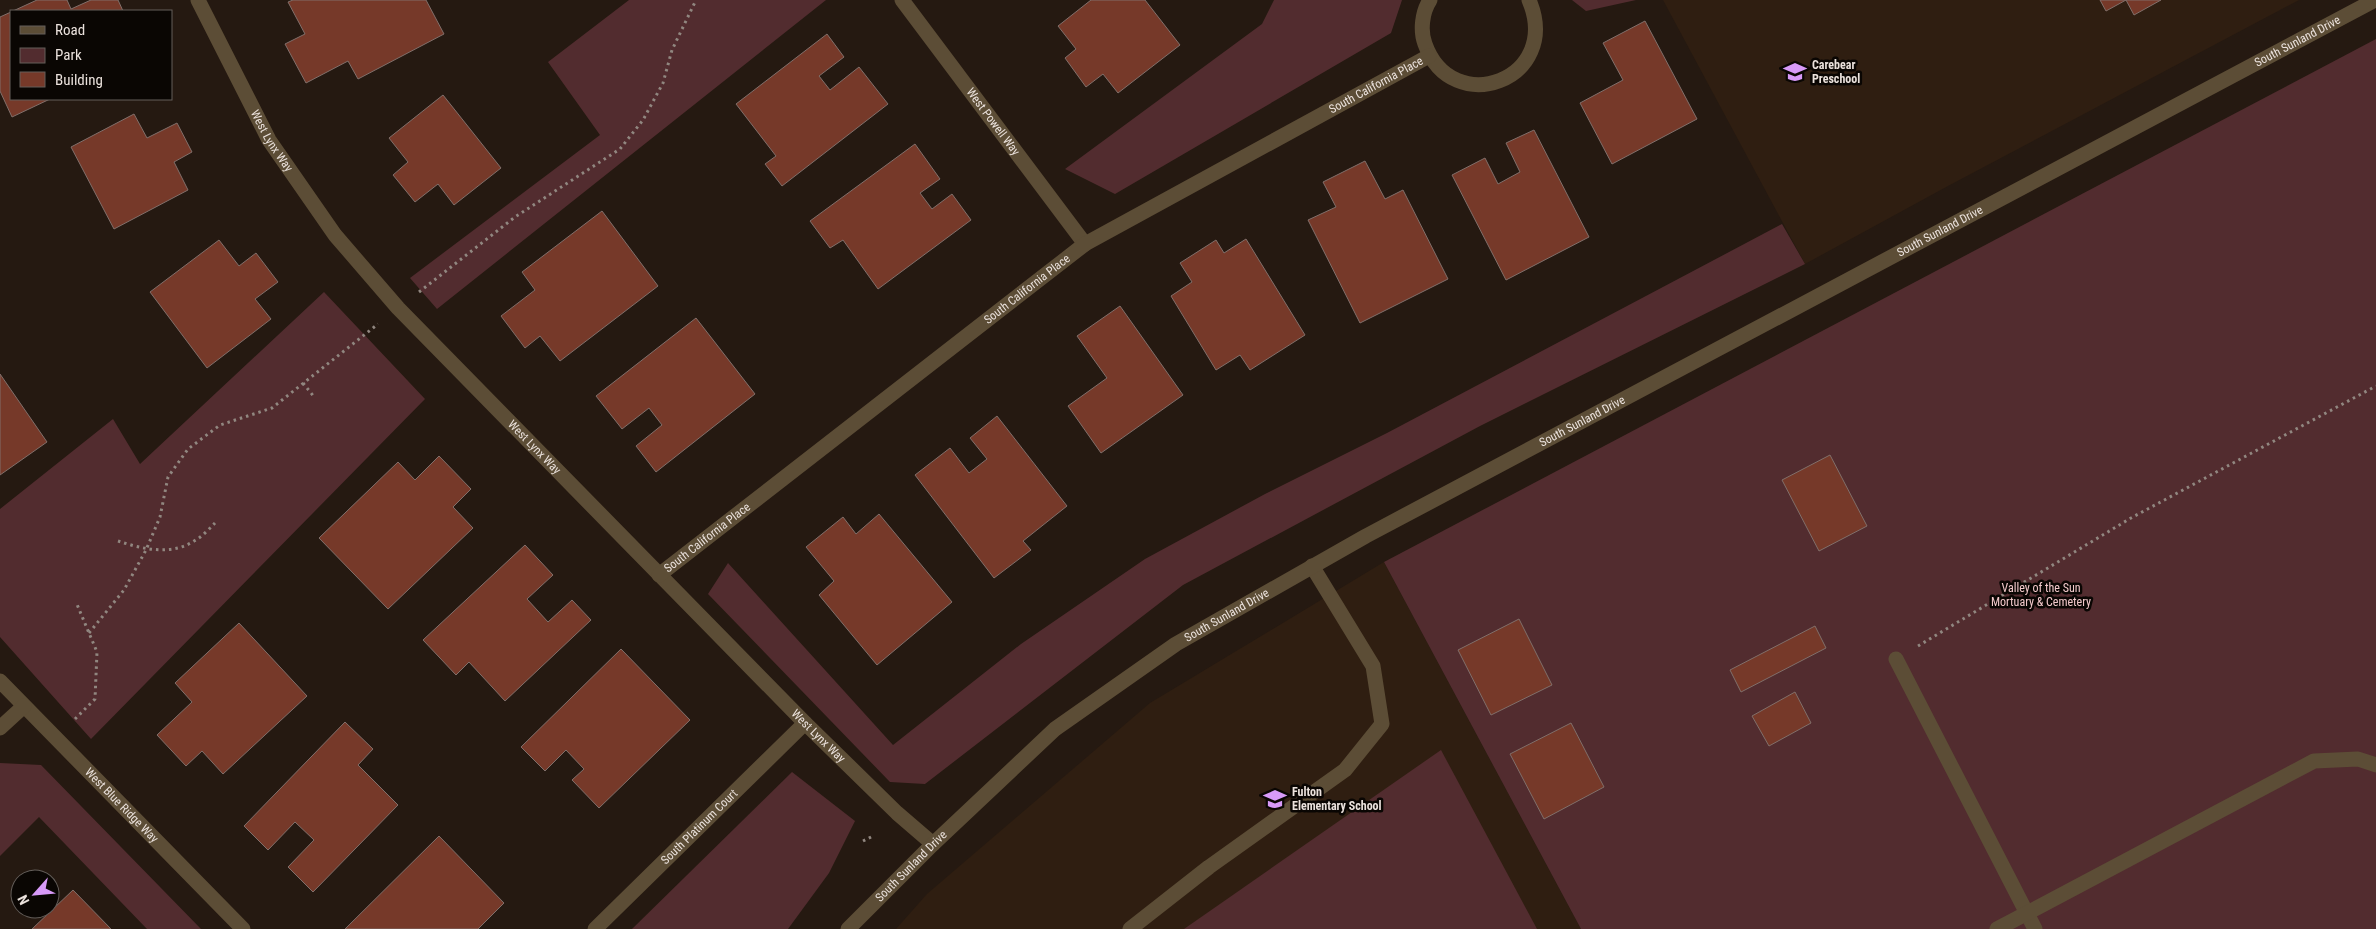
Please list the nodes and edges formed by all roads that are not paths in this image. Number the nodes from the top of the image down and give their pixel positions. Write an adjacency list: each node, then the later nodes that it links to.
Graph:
1 (198, 0): 9 (street, West Lynx Way)
2 (902, 0): 7 (street, West Powell Way)
3 (1430, 0): 6 (street, South California Place)
4 (1529, 0): 6 (street, South California Place)
5 (2375, 0): 8 (street, South Sunland Drive)
6 (1429, 56): 7 (street, South California Place)
7 (1085, 244): 9 (street, South California Place)
8 (1312, 566): 16 (street, South Sunland Drive); 21 (street)
9 (659, 574): 13 (street, West Lynx Way)
10 (1896, 659): 17 (street)
11 (0, 681): 12 (street, West Blue Ridge Way)
12 (24, 706): 14 (street); 18 (street, West Blue Ridge Way)
13 (805, 723): 16 (street, West Lynx Way); 19 (street, South Platinum Court)
14 (0, 728)
15 (2376, 765): 17 (street)
16 (933, 844): 20 (street, South Sunland Drive)
17 (2026, 912): 22 (street); 23 (street)
18 (243, 929)
19 (595, 929)
20 (848, 929)
21 (1130, 929)
22 (1997, 929)
23 (2035, 929)

